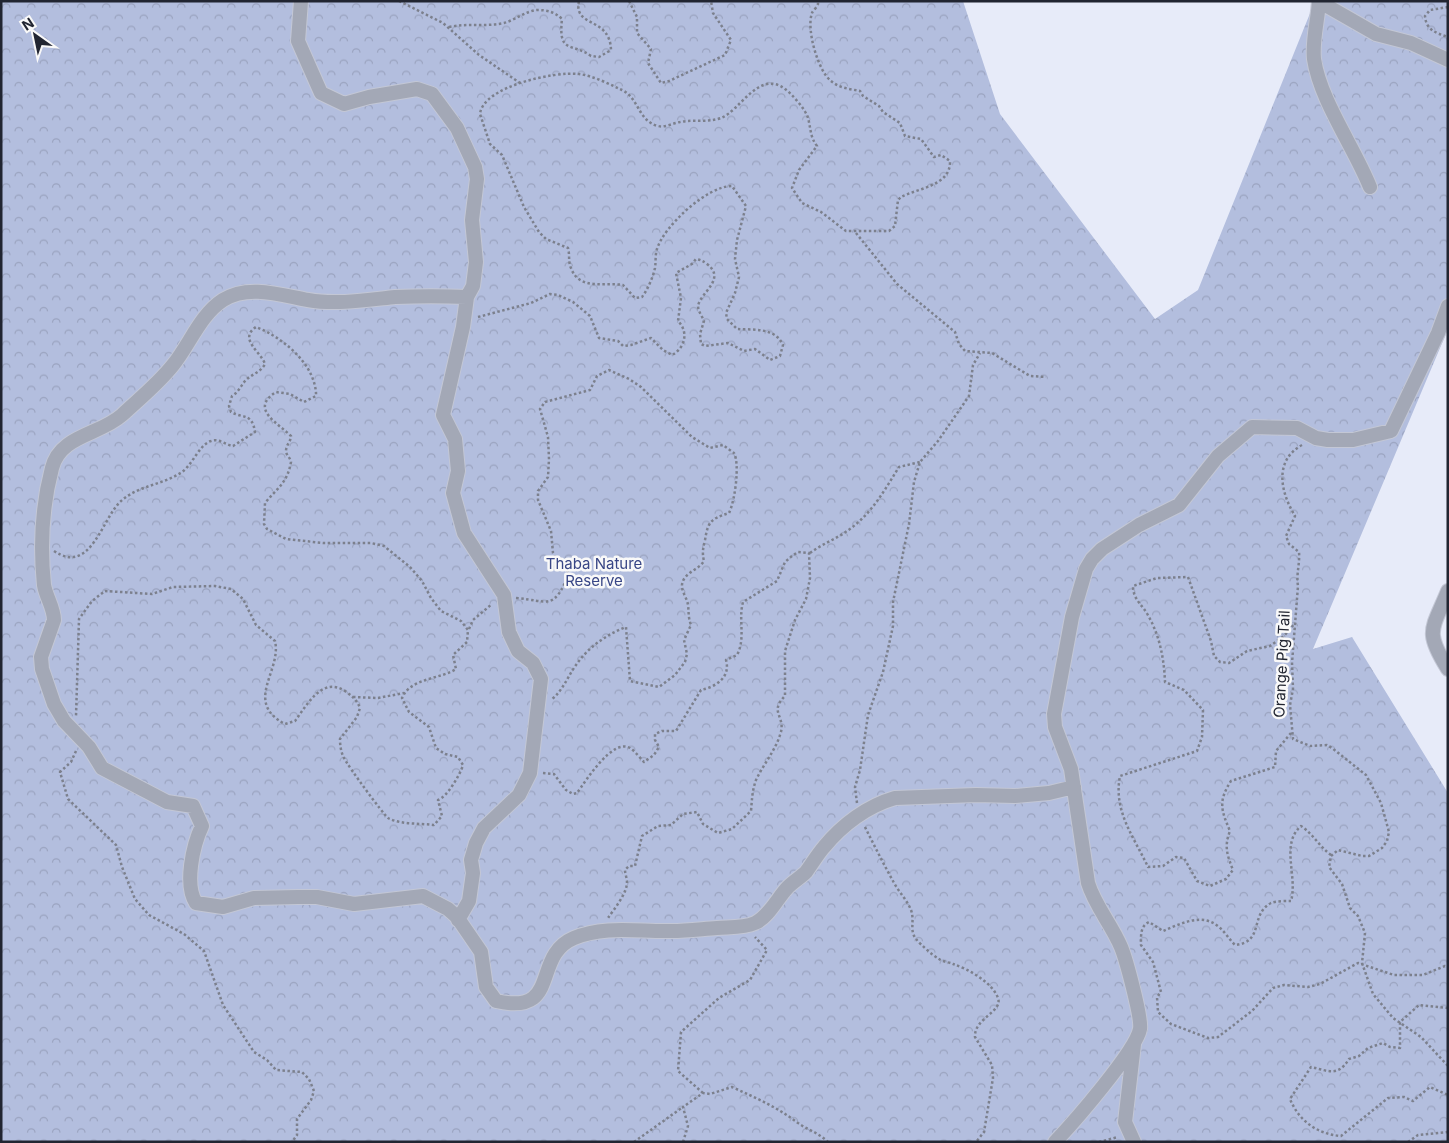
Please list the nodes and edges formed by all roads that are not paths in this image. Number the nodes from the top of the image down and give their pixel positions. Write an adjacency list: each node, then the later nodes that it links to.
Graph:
1 (301, 1): 5 (street)
2 (1320, 1): 3 (street); 4 (street)
3 (1448, 60)
4 (1370, 187)
5 (467, 297): 10 (street); 10 (street)
6 (1448, 306): 9 (street)
7 (1448, 591): 8 (street)
8 (1448, 669)
9 (1074, 787): 10 (street); 11 (street)
10 (458, 920)
11 (1134, 1043): 12 (street); 13 (street)
12 (1132, 1139)
13 (1055, 1142)

